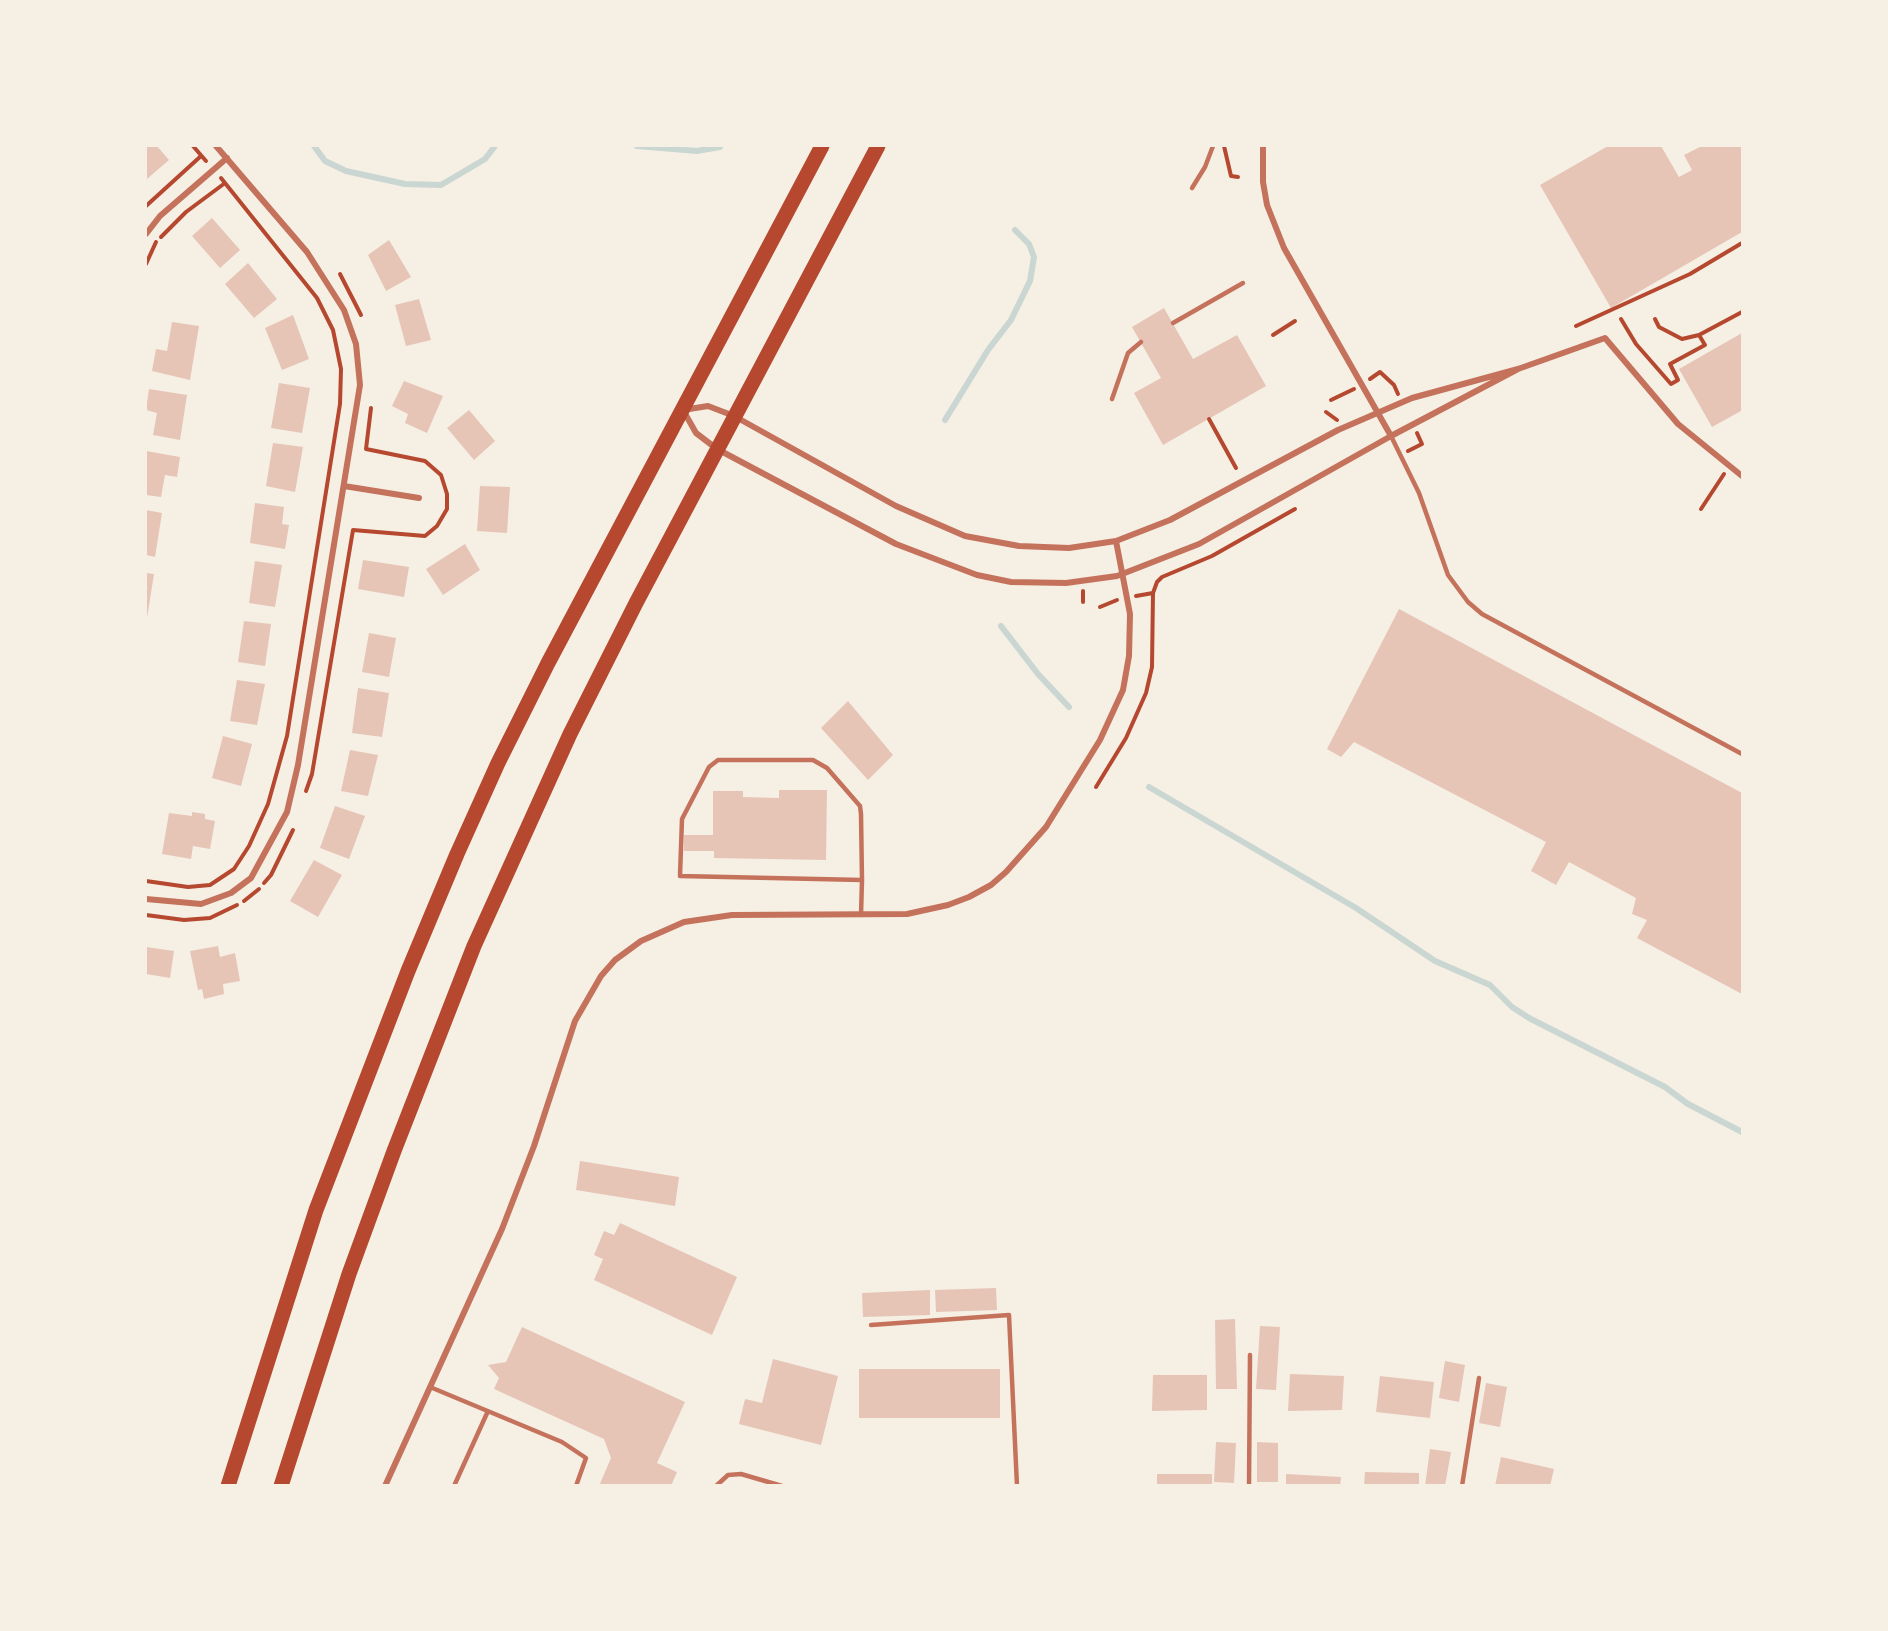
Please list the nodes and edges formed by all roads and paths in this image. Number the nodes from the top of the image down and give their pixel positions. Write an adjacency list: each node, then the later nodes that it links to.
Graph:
1 (193, 146): 8 (path)
2 (216, 146): 9 (street)
3 (822, 146): 32 (highway)
4 (878, 146): 34 (highway)
5 (1213, 146): 13 (lane)
6 (1222, 146): 11 (path)
7 (1263, 146): 33 (street)
8 (201, 156): 10 (path); 14 (path)
9 (227, 158): 10 (street); 41 (street)
10 (213, 170): 12 (path); 15 (street)
11 (1238, 177)
12 (225, 183): 17 (path); 52 (path)
13 (1192, 188)
14 (146, 206)
15 (146, 234)
16 (1743, 243): 24 (path)
17 (146, 264)
18 (1243, 283): 23 (lane)
19 (1743, 312): 26 (path)
20 (1622, 319): 26 (path)
21 (1655, 319): 26 (path)
22 (1296, 321): 25 (path)
23 (1173, 323)
24 (1576, 326)
25 (1272, 335)
26 (1700, 335)
27 (1141, 342): 31 (lane)
28 (1518, 369): 33 (street); 36 (street); 38 (street)
29 (1380, 372): 30 (path)
30 (1394, 384)
31 (1112, 399)
32 (683, 410): 34 (street); 37 (street); 60 (highway)
33 (1377, 412): 36 (street); 45 (street)
34 (734, 416): 37 (highway); 45 (street)
35 (1209, 419): 39 (path)
36 (1390, 436): 46 (street); 49 (lane)
37 (717, 449): 47 (street); 61 (highway)
38 (1729, 467): 40 (street); 44 (path)
39 (1236, 468)
40 (1743, 476)
41 (344, 486): 42 (street); 53 (street)
42 (419, 498)
43 (1295, 509): 50 (path)
44 (1701, 509)
45 (1116, 541): 46 (street)
46 (1124, 573): 47 (street); 54 (street)
47 (1083, 582): 48 (path)
48 (1083, 602)
49 (1743, 754)
50 (1096, 787)
51 (862, 880): 51 (lane); 54 (lane)
52 (146, 881)
53 (146, 899)
54 (861, 915): 58 (street)
55 (871, 1325): 67 (lane)
56 (1250, 1355): 68 (lane)
57 (1479, 1378): 69 (lane)
58 (430, 1387): 59 (lane); 62 (street)
59 (488, 1411): 63 (lane); 64 (lane)
60 (228, 1485)
61 (281, 1485)
62 (385, 1485)
63 (454, 1485)
64 (576, 1485)
65 (716, 1485): 66 (lane)
66 (782, 1485)
67 (1017, 1485)
68 (1249, 1485)
69 (1462, 1485)

